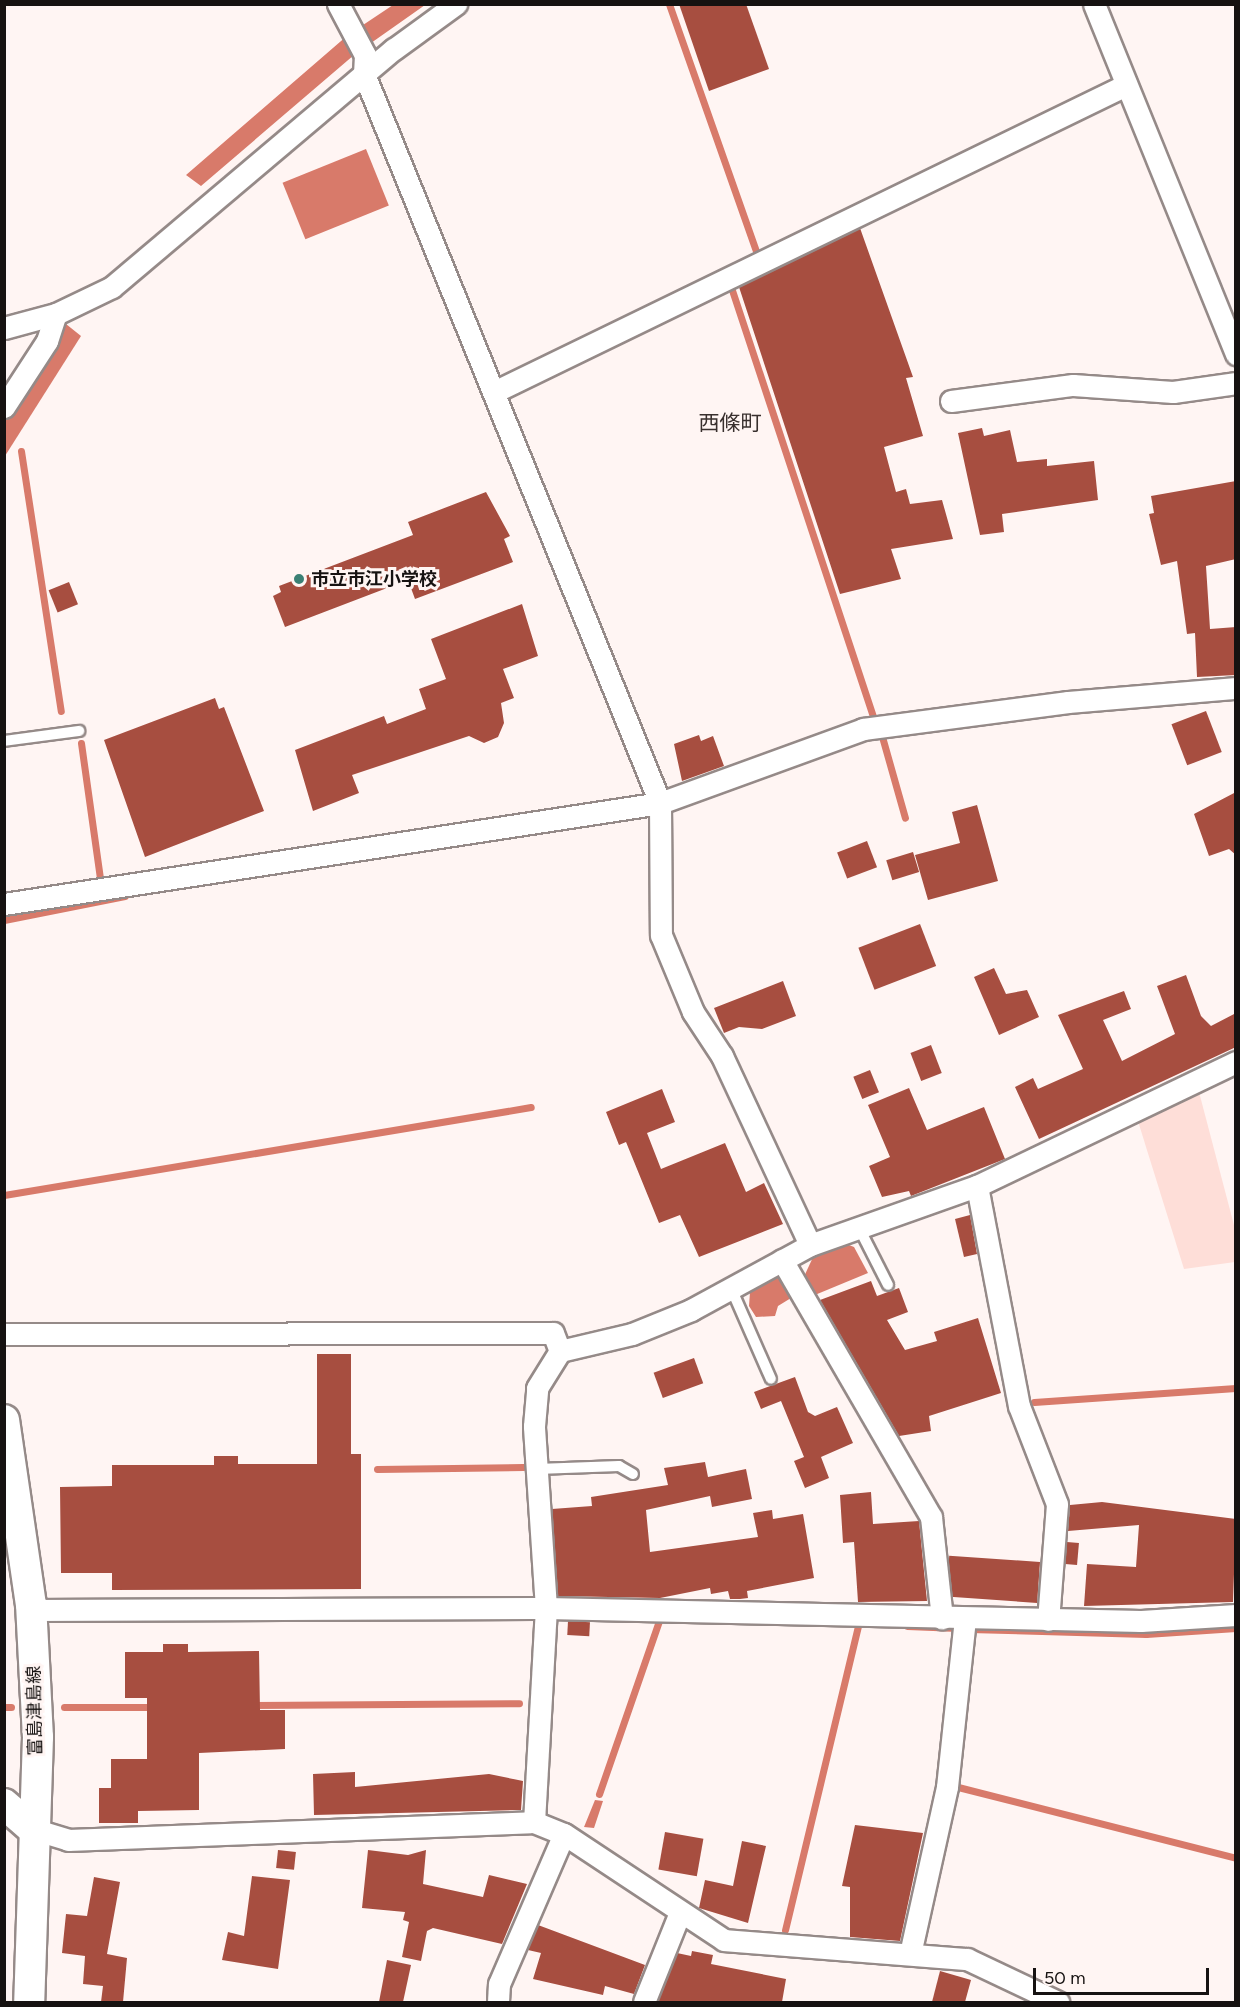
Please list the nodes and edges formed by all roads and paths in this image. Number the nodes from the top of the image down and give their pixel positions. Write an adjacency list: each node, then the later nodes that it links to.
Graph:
1 (338, 4): 4 (street)
2 (456, 4): 4 (street)
3 (1094, 4): 5 (street)
4 (364, 64): 6 (street); 10 (street)
5 (1126, 85): 8 (street); 10 (street)
6 (56, 314): 7 (street); 12 (street)
7 (4, 328)
8 (1236, 354)
9 (1236, 383): 11 (street)
10 (494, 392): 16 (street)
11 (951, 400)
12 (4, 407)
13 (1236, 688): 16 (street)
14 (79, 731): 15 (lane)
15 (4, 741)
16 (660, 803): 17 (street); 21 (street)
17 (4, 904)
18 (1236, 1062): 19 (street)
19 (977, 1186): 20 (street); 36 (street)
20 (858, 1226): 21 (street); 23 (lane)
21 (810, 1245): 22 (street)
22 (782, 1260): 24 (street); 34 (street)
23 (888, 1286)
24 (731, 1288): 26 (street); 27 (lane)
25 (4, 1334): 26 (street)
26 (560, 1351): 29 (street)
27 (771, 1379)
28 (4, 1420): 32 (main road, 富島津島線)
29 (537, 1469): 30 (lane); 31 (street)
30 (633, 1474)
31 (546, 1608): 32 (street); 34 (street); 38 (street)
32 (32, 1610): 39 (main road, 富島津島線)
33 (1236, 1615): 36 (street)
34 (942, 1618): 35 (street)
35 (965, 1618): 36 (street); 42 (street)
36 (1048, 1620)
37 (4, 1804): 39 (main road)
38 (534, 1822): 39 (street); 40 (street)
39 (33, 1829): 43 (main road, 富島津島線)
40 (564, 1834): 41 (street); 44 (street)
41 (679, 1915): 42 (street); 45 (street)
42 (910, 1954): 46 (street)
43 (29, 2002)
44 (498, 2002)
45 (644, 2002)
46 (1058, 2002)

